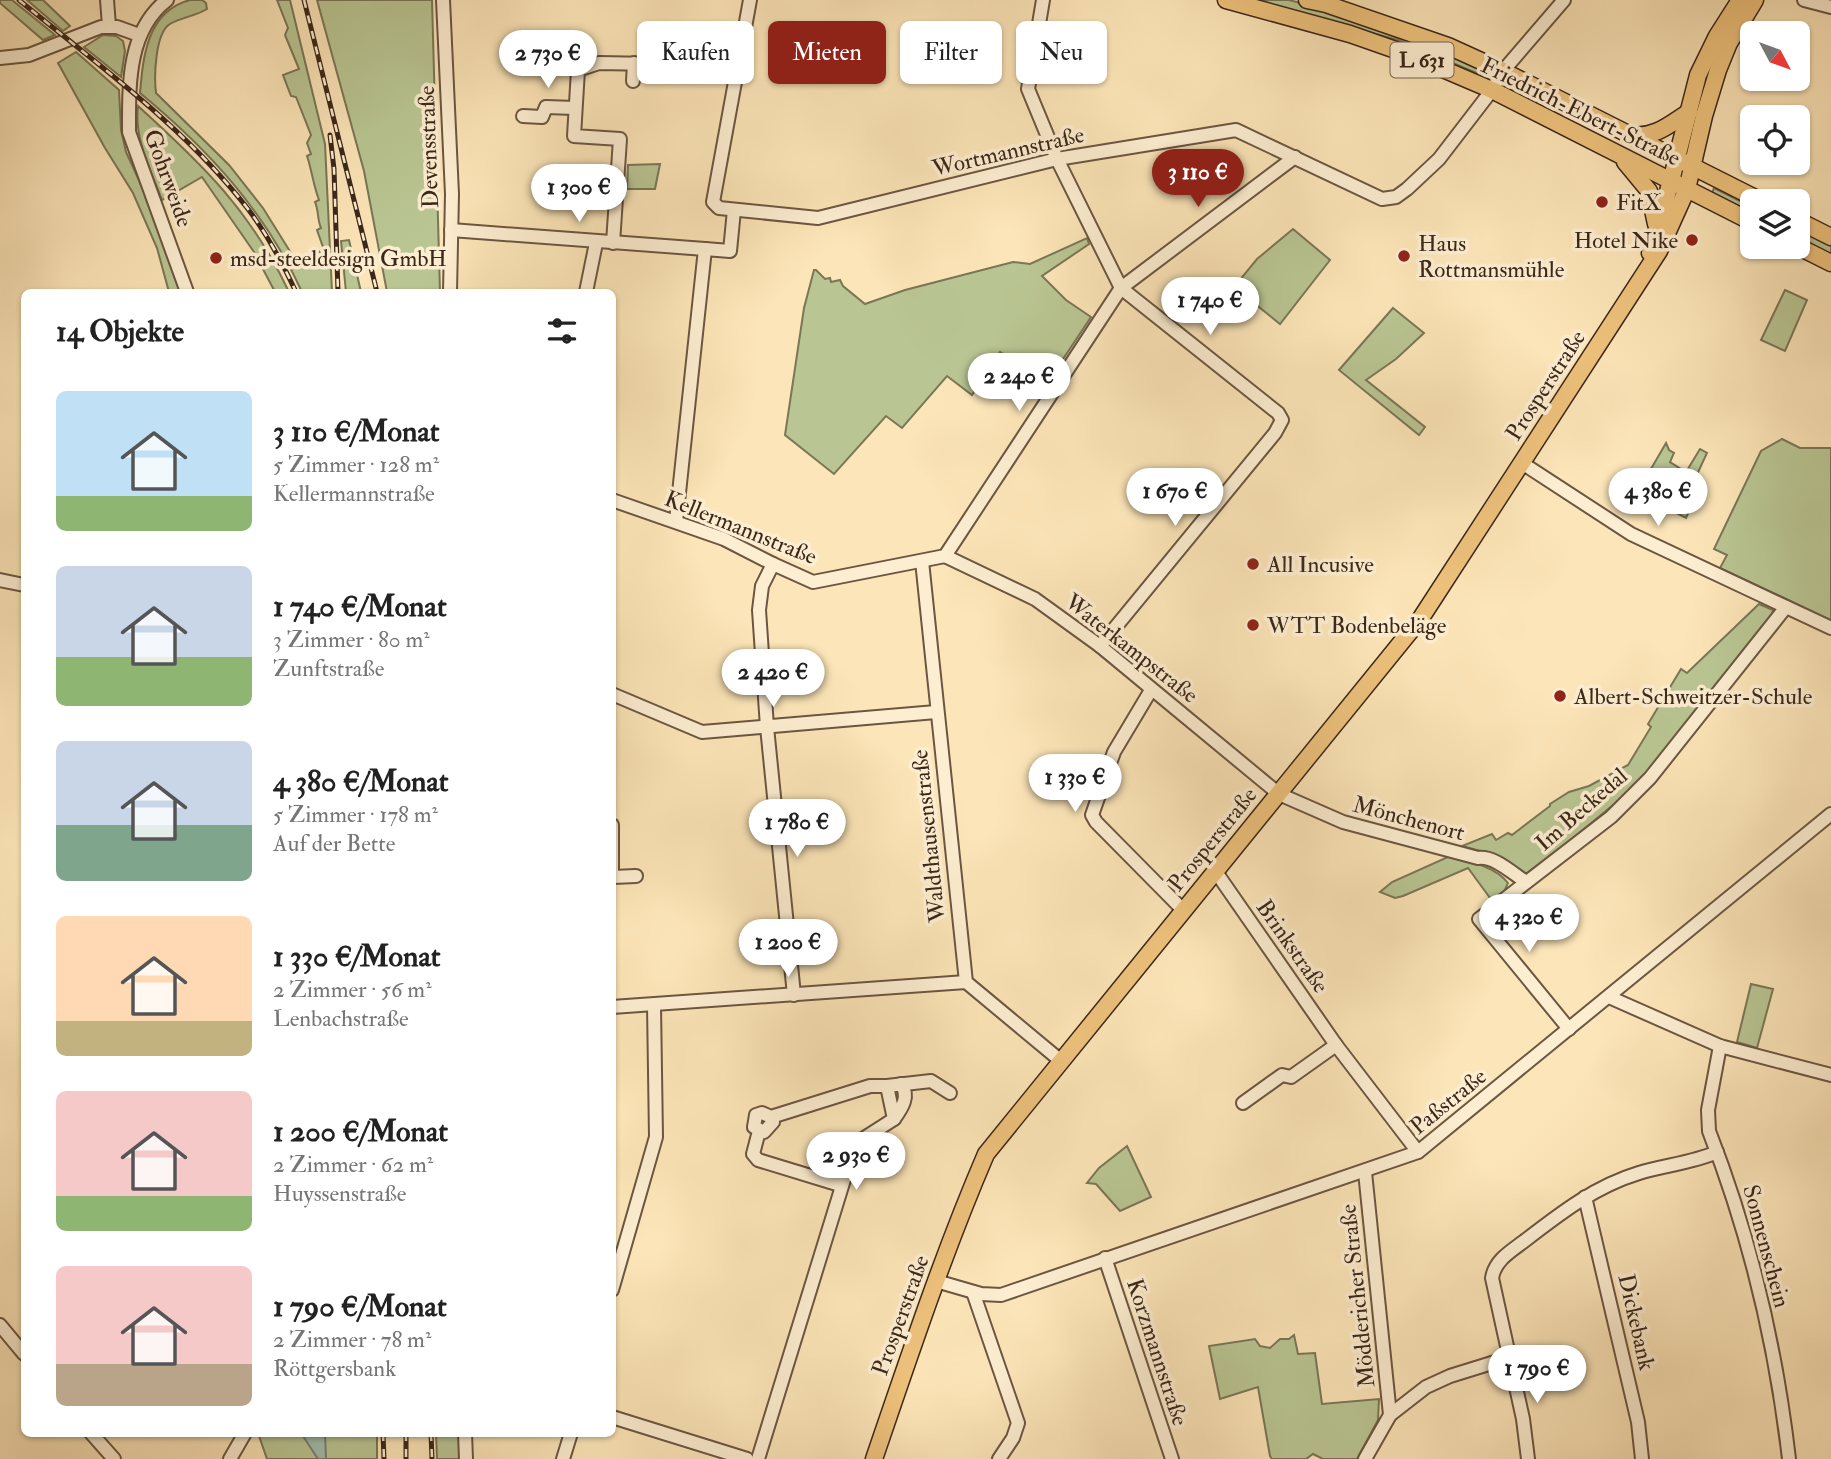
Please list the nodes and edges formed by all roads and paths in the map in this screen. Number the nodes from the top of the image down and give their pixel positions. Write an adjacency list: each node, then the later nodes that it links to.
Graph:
1 (107, 0): 13 (street)
2 (167, 0): 14 (street)
3 (443, 0): 37 (street, Devensstraße)
4 (750, 0): 33 (street, Wortmannstraße)
5 (1043, 0): 27 (street)
6 (1226, 0): 20 (main road, Friedrich-Ebert-Straße / L 631)
7 (1307, 0): 18 (main road, Friedrich-Ebert-Straße / L 631)
8 (1564, 0): 18 (street)
9 (1740, 0): 22 (main road, Prosperstraße)
10 (1755, 0): 29 (main road, Prosperstraße)
11 (1804, 0): 12 (street)
12 (1831, 7)
13 (109, 26): 14 (street); 15 (street)
14 (139, 35): 46 (street, Gohrweide)
15 (0, 58)
16 (634, 63): 17 (street); 19 (street); 21 (street)
17 (637, 63)
18 (1503, 71): 20 (street); 24 (main road, Friedrich-Ebert-Straße / L 631)
19 (633, 81)
20 (1492, 90): 25 (main road, Friedrich-Ebert-Straße / L 631); 26 (street, Wortmannstraße)
21 (575, 107): 23 (street); 40 (street)
22 (1689, 112): 24 (main road); 28 (main road, Prosperstraße)
23 (523, 116)
24 (1630, 135): 28 (main road, Friedrich-Ebert-Straße / L 631)
25 (1616, 153): 30 (main road, Friedrich-Ebert-Straße / L 631); 35 (main road)
26 (1295, 157): 27 (street, Wortmannstraße); 45 (street)
27 (1057, 159): 33 (street, Wortmannstraße); 45 (street)
28 (1677, 159): 29 (main road, Friedrich-Ebert-Straße / L 631); 30 (main road, Prosperstraße)
29 (1694, 166): 31 (main road, Prosperstraße); 32 (main road, Friedrich-Ebert-Straße / L 631)
30 (1671, 181): 31 (main road, Friedrich-Ebert-Straße / L 631); 35 (main road, Prosperstraße)
31 (1687, 189): 34 (main road, Friedrich-Ebert-Straße / L 631); 44 (main road, Prosperstraße)
32 (1740, 190)
33 (734, 210): 41 (street)
34 (1740, 216)
35 (1657, 225): 44 (main road, Prosperstraße)
36 (1810, 226): 38 (main road)
37 (451, 230): 39 (street); 47 (street, Devensstraße)
38 (1831, 237)
39 (596, 243): 40 (street); 48 (street)
40 (613, 243): 41 (street)
41 (705, 249): 51 (street)
42 (1810, 252): 43 (main road)
43 (1831, 263)
44 (1643, 276): 49 (main road, Prosperstraße)
45 (1121, 288): 52 (street); 59 (street)
46 (186, 289)
47 (450, 289)
48 (587, 289)
49 (1522, 463): 57 (street); 64 (main road, Prosperstraße)
50 (616, 501): 51 (street, Kellermannstraße)
51 (676, 521): 54 (street, Kellermannstraße)
52 (945, 556): 53 (street, Kellermannstraße); 59 (street, Waterkampstraße)
53 (922, 561): 54 (street, Kellermannstraße); 62 (street, Waldthausenstraße)
54 (773, 565): 63 (street)
55 (0, 580): 56 (street)
56 (21, 584)
57 (1786, 607): 58 (street); 69 (street, Im Beckedal)
58 (1831, 628)
59 (1100, 646): 60 (street, Waterkampstraße)
60 (1151, 690): 64 (street, Waterkampstraße); 70 (street)
61 (616, 696): 63 (street)
62 (936, 712): 63 (street); 71 (street, Waldthausenstraße)
63 (767, 727): 72 (street)
64 (1279, 794): 66 (main road, Prosperstraße); 69 (street, Mönchenort)
65 (1831, 814): 73 (street, Paßstraße)
66 (1216, 872): 70 (main road, Prosperstraße); 77 (street, Brinkstraße)
67 (636, 876): 68 (street)
68 (616, 877)
69 (1526, 882): 76 (street, Im Beckedal)
70 (1183, 910): 79 (main road, Prosperstraße)
71 (966, 982): 72 (street); 79 (street)
72 (794, 995): 74 (street)
73 (1609, 998): 76 (street, Paßstraße); 78 (street)
74 (654, 1005): 75 (street); 92 (street)
75 (616, 1007)
76 (1569, 1029): 86 (street, Paßstraße)
77 (1336, 1045): 84 (street); 86 (street, Brinkstraße)
78 (1720, 1046): 80 (street); 87 (street, Sonnenschein)
79 (1061, 1061): 93 (main road, Prosperstraße)
80 (1831, 1075)
81 (901, 1084): 82 (street); 83 (street); 85 (street)
82 (887, 1086): 85 (street); 89 (street)
83 (950, 1093)
84 (1243, 1103)
85 (894, 1119): 89 (street)
86 (1418, 1152): 88 (street, Paßstraße)
87 (1717, 1152): 90 (street); 116 (street, Sonnenschein)
88 (1365, 1172): 91 (street, Paßstraße); 98 (street, Möddericher Straße)
89 (840, 1185): 109 (street)
90 (1585, 1197): 97 (street); 115 (street, Dickebank)
91 (1105, 1258): 94 (street, Paßstraße); 112 (street, Korzmannstraße)
92 (616, 1276)
93 (936, 1281): 94 (street, Paßstraße); 110 (main road, Prosperstraße)
94 (973, 1292): 111 (street)
95 (0, 1325): 96 (street)
96 (21, 1350)
97 (1508, 1358): 98 (street, Möddericher Straße); 114 (street)
98 (1390, 1415): 113 (street, Möddericher Straße)
99 (616, 1419): 108 (street)
100 (95, 1437): 104 (street)
101 (243, 1437): 105 (street)
102 (466, 1437): 106 (street)
103 (570, 1437): 107 (street)
104 (114, 1459)
105 (230, 1459)
106 (466, 1459)
107 (563, 1459)
108 (747, 1459)
109 (758, 1459)
110 (874, 1459)
111 (999, 1459)
112 (1172, 1459)
113 (1365, 1459)
114 (1528, 1459)
115 (1642, 1459)
116 (1789, 1459)

